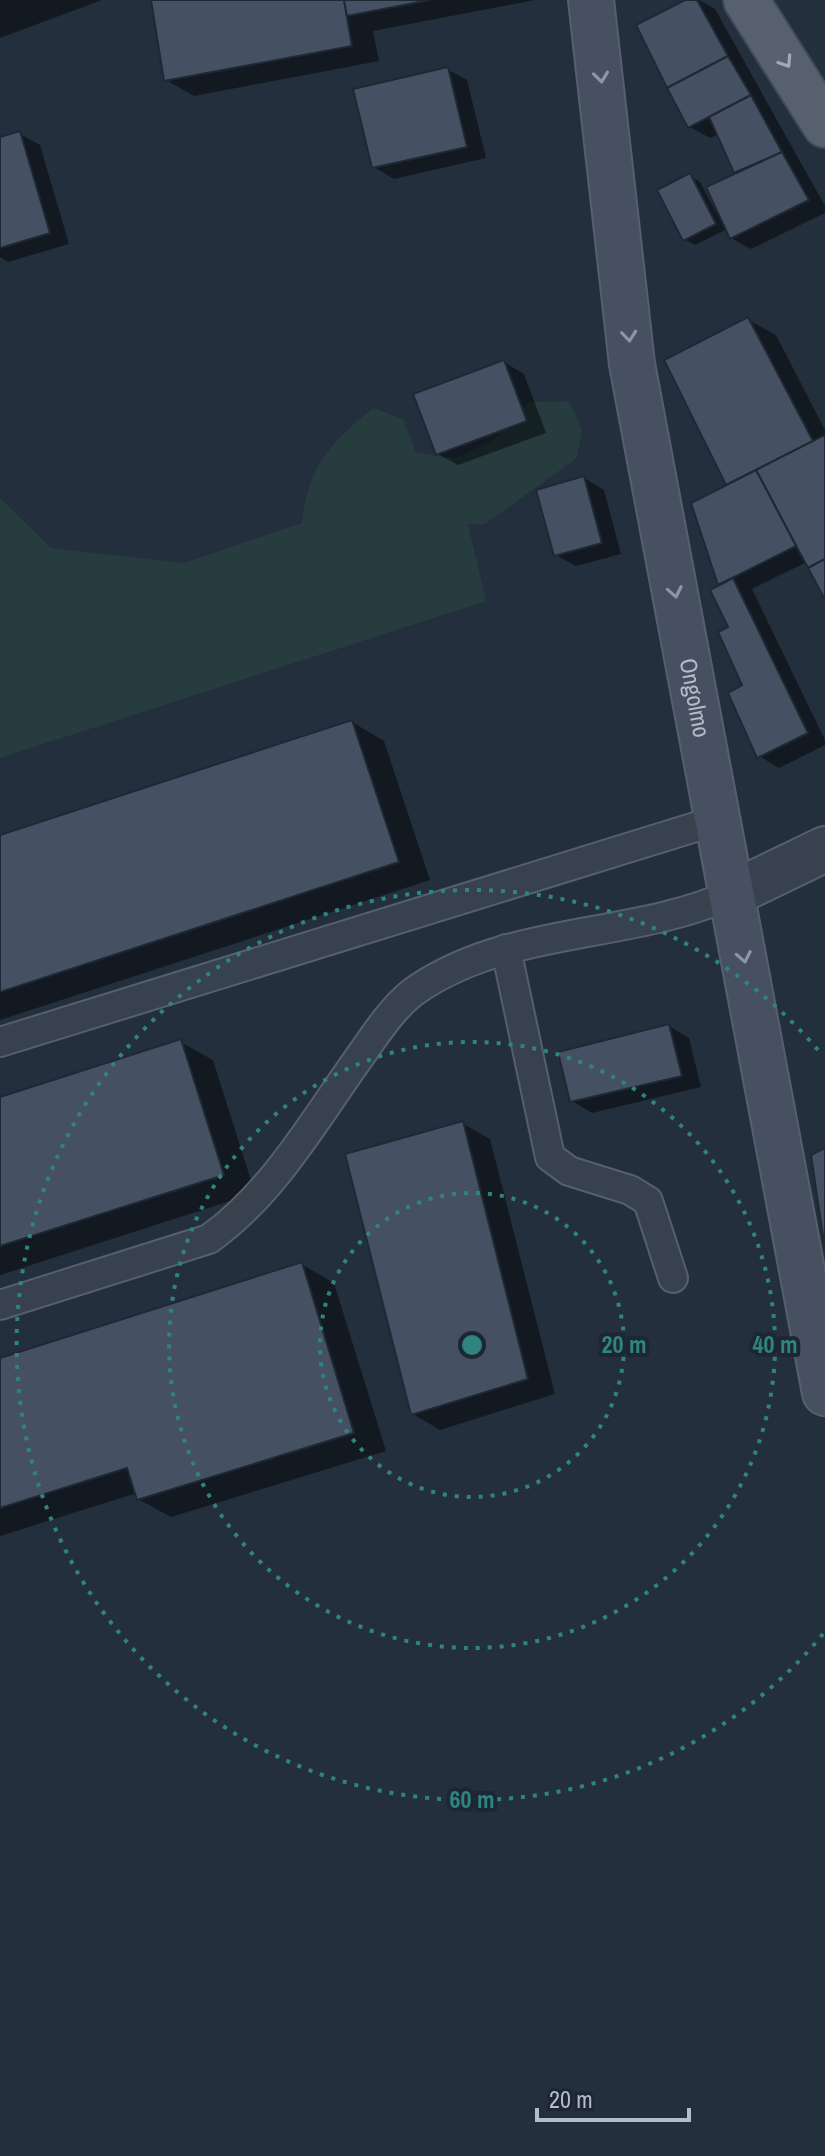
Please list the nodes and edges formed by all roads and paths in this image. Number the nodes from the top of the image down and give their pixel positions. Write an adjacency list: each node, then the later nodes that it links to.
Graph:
1 (591, 0): 4 (street, Ongolmo, one-way to 4)
2 (746, 0): 3 (main road, one-way to 3)
3 (825, 125)
4 (718, 820): 6 (street, Ongolmo); 8 (lane)
5 (825, 849): 6 (street)
6 (732, 894): 7 (lane); 11 (street, Ongolmo, one-way to 11)
7 (506, 949): 9 (lane); 10 (lane)
8 (0, 1042)
9 (673, 1278)
10 (0, 1305)
11 (825, 1393)

